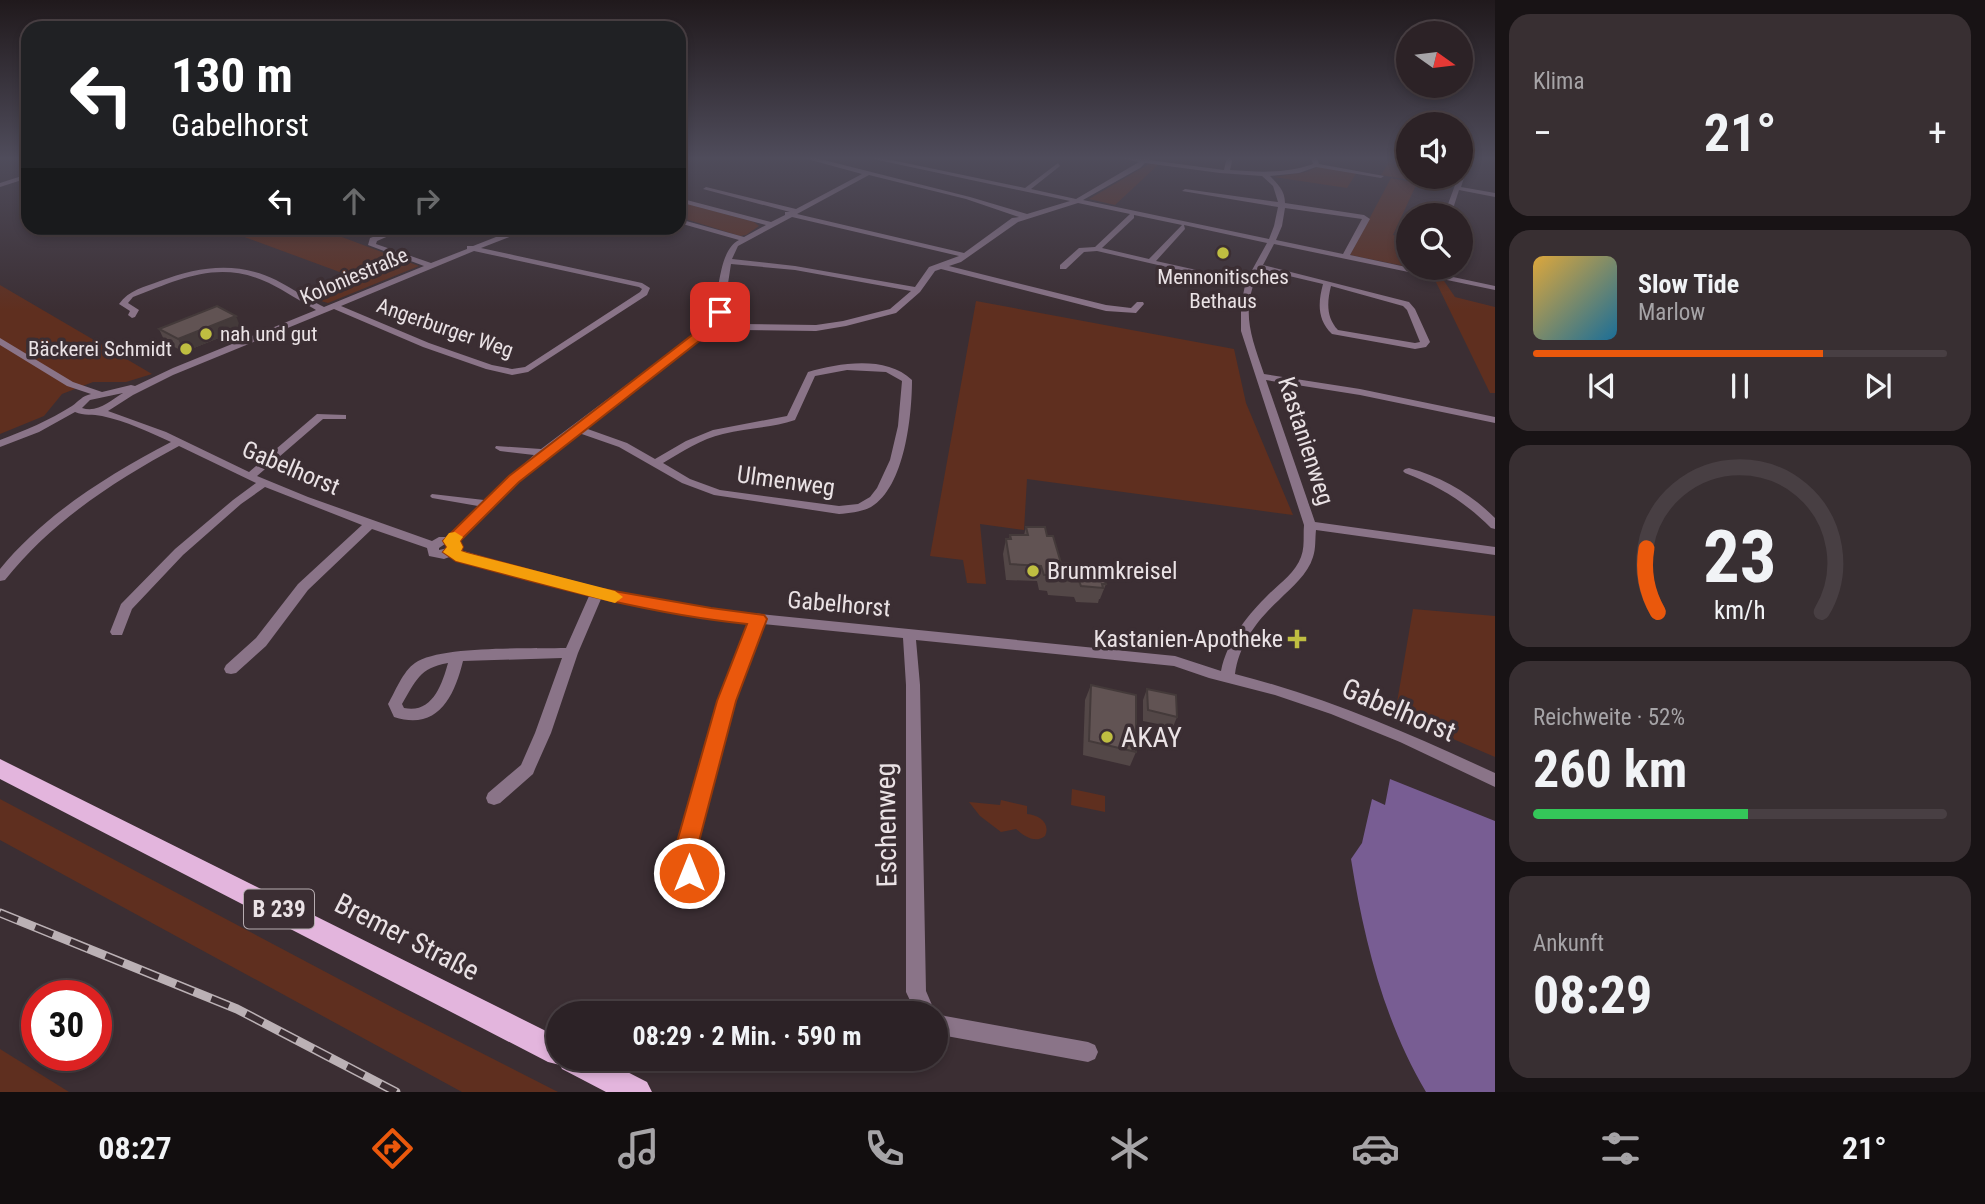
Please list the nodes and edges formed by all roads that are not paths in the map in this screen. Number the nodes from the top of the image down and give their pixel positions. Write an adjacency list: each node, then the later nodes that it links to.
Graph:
1 (707, 208): 13 (street)
2 (773, 208): 9 (street)
3 (801, 208): 9 (street)
4 (996, 208): 10 (street)
5 (1052, 208): 10 (street)
6 (1110, 208): 18 (street)
7 (1283, 208): 18 (street, Kastanienweg)
8 (1302, 208): 22 (street)
9 (791, 213): 13 (street); 21 (street)
10 (1025, 216): 21 (street)
11 (1131, 216): 20 (street)
12 (686, 223): 17 (street)
13 (769, 224): 17 (street)
14 (1182, 227): 24 (street)
15 (386, 235): 25 (street)
16 (505, 235): 19 (street, Koloniestraße)
17 (743, 239): 23 (street)
18 (1270, 241): 22 (street); 27 (street, Kastanienweg)
19 (470, 248): 25 (street, Koloniestraße); 34 (street, Angerburger Weg)
20 (1097, 249): 24 (street); 28 (street)
21 (964, 256): 26 (street)
22 (1345, 257): 31 (street)
23 (727, 261): 32 (street); 37 (street)
24 (1151, 262): 29 (street)
25 (428, 265): 34 (street, Koloniestraße)
26 (940, 266): 32 (street); 33 (street)
27 (1258, 266): 29 (street, Kastanienweg); 30 (street)
28 (1063, 268)
29 (1249, 284): 39 (street, Kastanienweg)
30 (1328, 284): 30 (street)
31 (1495, 288)
32 (917, 290): 37 (street)
33 (1140, 304)
34 (335, 306): 35 (street, Koloniestraße)
35 (324, 310): 36 (street); 41 (street, Koloniestraße)
36 (132, 315)
37 (713, 324): 47 (street)
38 (0, 341): 40 (street, Gabelhorst)
39 (1261, 376): 45 (street); 60 (street, Kastanienweg)
40 (70, 384): 41 (street, Gabelhorst); 42 (street, Gabelhorst)
41 (112, 397): 42 (street); 43 (street); 46 (street, Gabelhorst)
42 (81, 407): 43 (street); 48 (street)
43 (99, 412): 46 (street, Gabelhorst)
44 (342, 417): 55 (street)
45 (1495, 420)
46 (134, 422): 49 (street, Gabelhorst)
47 (576, 428): 52 (street); 53 (street, Ulmenweg)
48 (28, 432): 50 (street)
49 (177, 443): 55 (street, Gabelhorst); 64 (street)
50 (0, 444)
51 (500, 448): 52 (street)
52 (544, 453): 58 (street)
53 (655, 463): 53 (street, Ulmenweg)
54 (1409, 471): 61 (street)
55 (250, 476): 56 (street, Gabelhorst)
56 (264, 483): 59 (street, Gabelhorst); 67 (street)
57 (436, 496): 58 (street)
58 (487, 504): 62 (street)
59 (369, 525): 62 (street, Gabelhorst); 71 (street)
60 (1310, 526): 63 (street); 72 (street, Kastanienweg)
61 (1495, 526)
62 (451, 547): 65 (street, Gabelhorst)
63 (1495, 551)
64 (0, 577)
65 (597, 594): 66 (street, Gabelhorst); 69 (street)
66 (758, 619): 68 (street, Gabelhorst); 76 (street)
67 (117, 632)
68 (909, 633): 72 (street, Gabelhorst); 77 (street, Eschenweg)
69 (571, 653): 70 (street); 75 (street)
70 (457, 657): 70 (street)
71 (231, 669)
72 (1227, 678): 74 (street, Gabelhorst)
73 (0, 768): 79 (main road, Bremer Straße / B 239)
74 (1495, 780)
75 (494, 799)
76 (699, 882)
77 (920, 1001)
78 (948, 1025): 80 (street)
79 (546, 1046)
80 (1088, 1052)
81 (596, 1071): 82 (main road)
82 (638, 1092)

